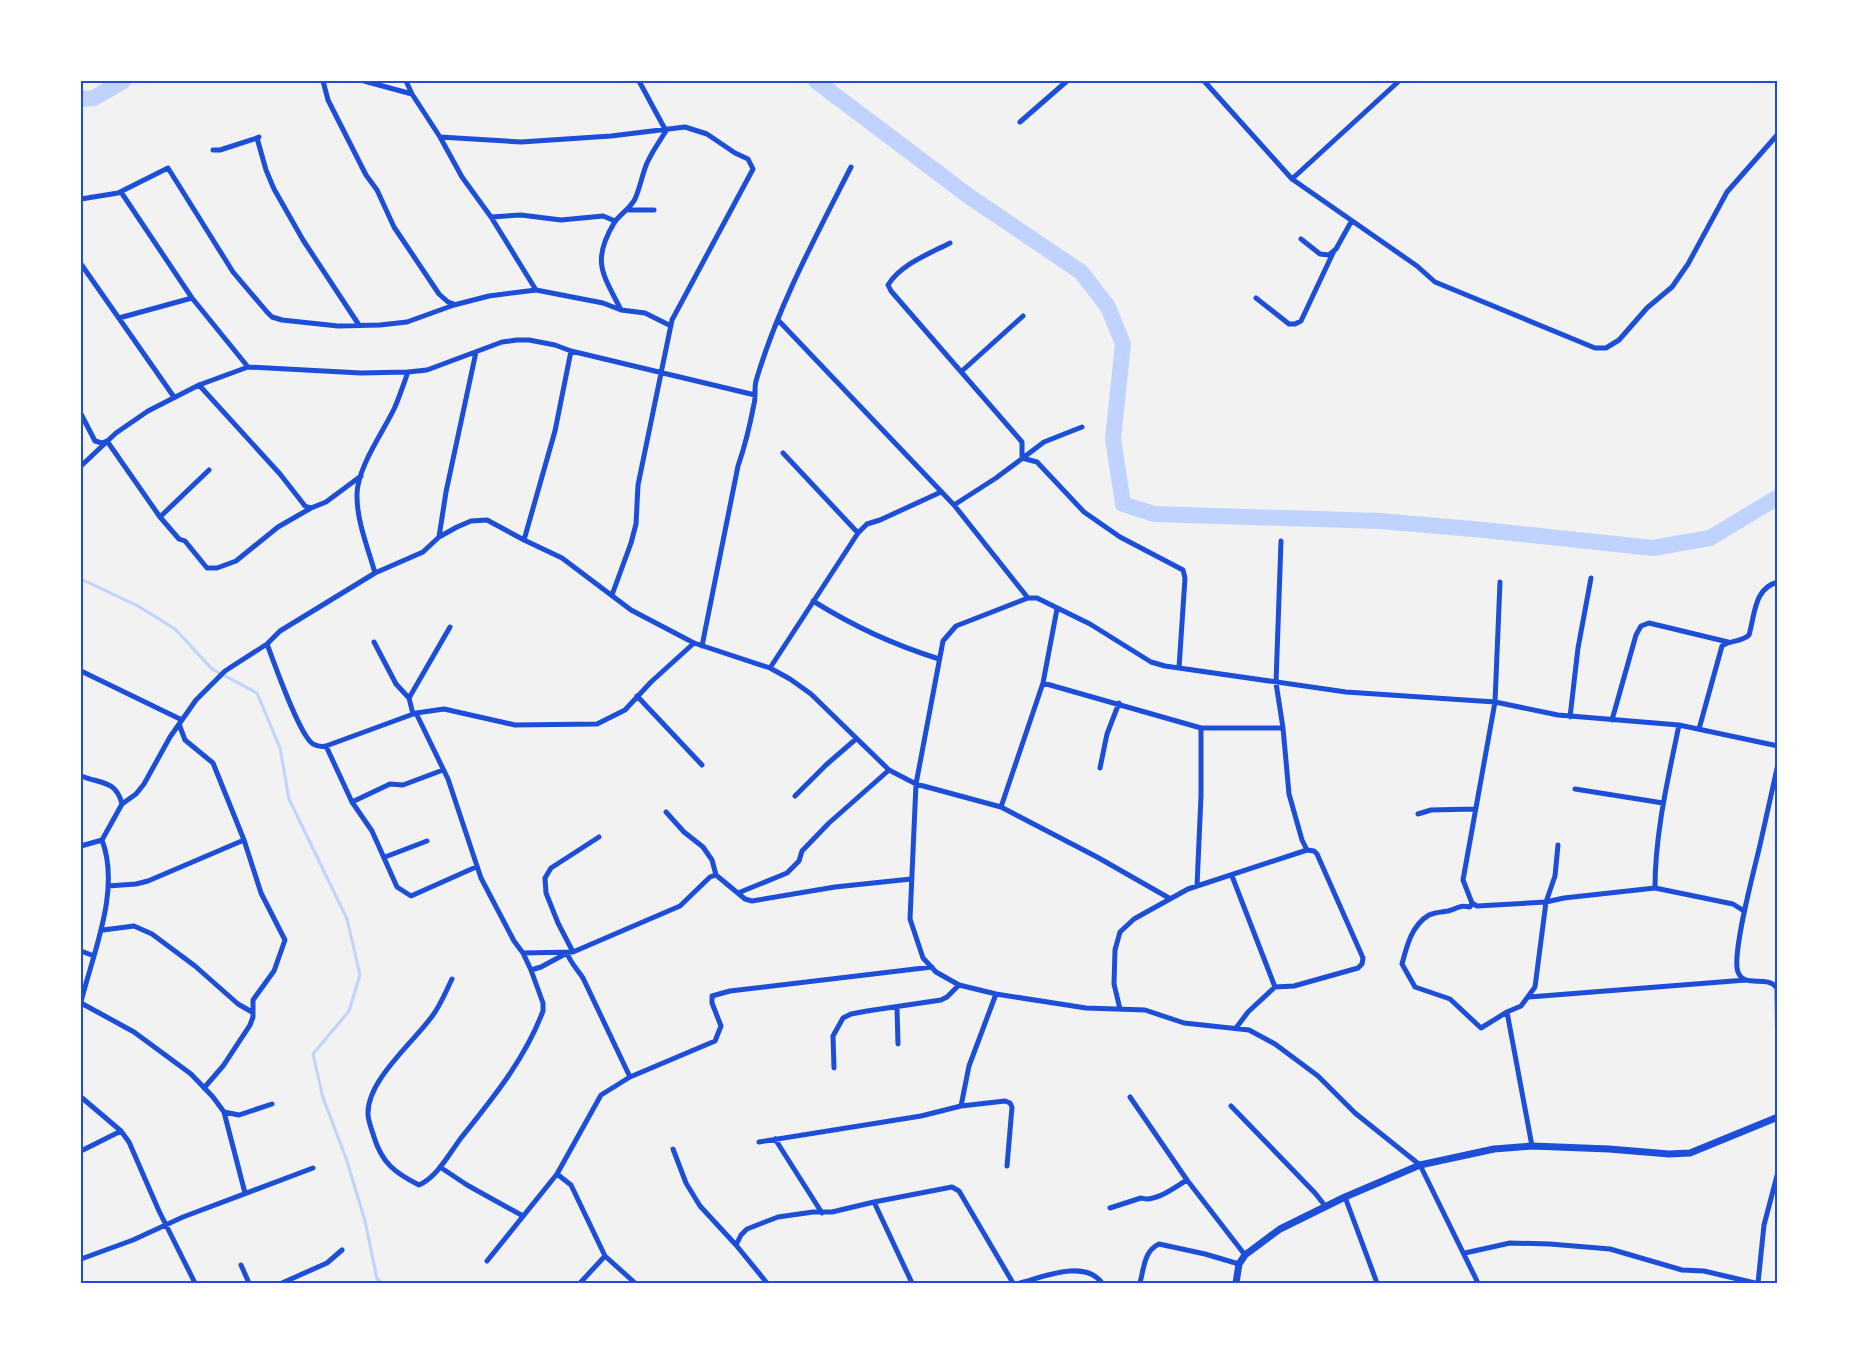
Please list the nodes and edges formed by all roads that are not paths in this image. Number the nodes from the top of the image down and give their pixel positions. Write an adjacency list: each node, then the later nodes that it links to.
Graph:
1 (323, 81): 30 (street)
2 (364, 81): 8 (street)
3 (406, 81): 8 (street)
4 (639, 81): 10 (street)
5 (1067, 81): 9 (street)
6 (1204, 81): 15 (street)
7 (1400, 81): 15 (street)
8 (412, 94): 12 (street)
9 (1020, 122)
10 (666, 131): 12 (street); 18 (street); 36 (street)
11 (1778, 134): 22 (street)
12 (440, 137): 20 (street)
13 (213, 150): 35 (street)
14 (851, 167): 34 (street)
15 (1292, 179): 22 (street)
16 (121, 192): 17 (street); 28 (street); 35 (street)
17 (81, 199)
18 (629, 210): 19 (street); 21 (street)
19 (654, 210)
20 (491, 217): 21 (street); 27 (street)
21 (615, 221): 31 (street)
22 (1351, 222): 25 (street)
23 (1301, 239): 25 (street)
24 (950, 243): 40 (street)
25 (1333, 253): 29 (street)
26 (81, 264): 33 (street)
27 (536, 290): 30 (street); 31 (street)
28 (192, 298): 33 (street); 39 (street)
29 (1256, 298)
30 (454, 305): 35 (street)
31 (621, 310): 36 (street)
32 (1023, 316): 40 (street)
33 (119, 318): 45 (street)
34 (778, 320): 44 (street); 55 (street)
35 (359, 325)
36 (671, 326): 42 (street)
37 (571, 351): 38 (street); 42 (street); 62 (street)
38 (476, 352): 41 (street); 61 (street)
39 (248, 367): 41 (street); 43 (street)
40 (962, 371): 50 (street)
41 (408, 372): 53 (street)
42 (661, 374): 44 (street); 68 (street)
43 (199, 385): 45 (street); 58 (street)
44 (755, 395): 77 (street)
45 (174, 398): 48 (street)
46 (81, 414): 48 (street)
47 (1082, 427): 50 (street)
48 (107, 441): 51 (street); 59 (street)
49 (783, 453): 60 (street)
50 (1022, 458): 57 (street); 80 (street)
51 (81, 466)
52 (209, 470): 59 (street)
53 (361, 476): 54 (street); 56 (street)
54 (347, 487): 56 (street); 58 (street)
55 (941, 492): 57 (street); 60 (street)
56 (356, 493): 64 (street)
57 (954, 505): 69 (street)
58 (311, 508): 59 (street)
59 (160, 517)
60 (858, 533): 70 (street)
61 (439, 537): 62 (street); 64 (street)
62 (524, 540): 68 (street)
63 (1281, 541): 83 (street)
64 (375, 573): 76 (street)
65 (1591, 578): 89 (street)
66 (1500, 582): 86 (street)
67 (1778, 582): 74 (street)
68 (612, 595): 75 (street)
69 (1028, 597): 71 (street); 78 (street)
70 (813, 601): 78 (street); 79 (street)
71 (1057, 609): 80 (street); 82 (street)
72 (450, 627): 85 (street)
73 (374, 642): 85 (street)
74 (1728, 642): 90 (street); 95 (street)
75 (694, 643): 77 (street); 84 (street)
76 (267, 644): 91 (street); 97 (street)
77 (702, 646): 79 (street)
78 (939, 659): 105 (street)
79 (770, 668): 96 (street)
80 (1179, 668): 83 (street)
81 (81, 672): 91 (street)
82 (1043, 683): 87 (street); 111 (street)
83 (1275, 683): 86 (street); 94 (street)
84 (637, 696): 88 (street); 100 (street)
85 (409, 698): 88 (street)
86 (1495, 702): 89 (street); 112 (street)
87 (1119, 703): 93 (street); 101 (street)
88 (414, 714): 97 (street); 102 (street)
89 (1570, 717): 90 (street)
90 (1612, 720): 92 (street)
91 (181, 722): 110 (street); 117 (street)
92 (1679, 725): 95 (street); 109 (street)
93 (1201, 728): 94 (street); 128 (street)
94 (1283, 728): 121 (street)
95 (1699, 729): 98 (street)
96 (856, 739): 103 (street); 107 (street)
97 (326, 746): 108 (street)
98 (1778, 746)
99 (1778, 764): 134 (street)
100 (702, 765)
101 (1100, 768)
102 (443, 770): 108 (street); 123 (street)
103 (889, 770): 105 (street); 130 (street)
104 (81, 776): 110 (street)
105 (916, 784): 111 (street); 126 (street)
106 (1575, 789): 109 (street)
107 (795, 796)
108 (352, 802): 122 (street)
109 (1662, 803): 129 (street)
110 (122, 804): 116 (street)
111 (1000, 807): 131 (street)
112 (1475, 809): 114 (street); 133 (street)
113 (666, 812): 124 (street)
114 (1418, 814)
115 (599, 837): 138 (street)
116 (102, 840): 120 (street); 127 (street)
117 (244, 840): 127 (street); 152 (street)
118 (427, 841): 122 (street)
119 (1558, 845): 132 (street)
120 (81, 846)
121 (1307, 850): 125 (street); 145 (street)
122 (385, 857): 123 (street)
123 (476, 867): 137 (street)
124 (716, 875): 130 (street); 138 (street)
125 (1232, 876): 128 (street); 145 (street)
126 (911, 879): 130 (street); 140 (street)
127 (108, 886): 135 (street)
128 (1197, 886): 131 (street)
129 (1655, 888): 132 (street); 134 (street)
130 (738, 893)
131 (1169, 898): 151 (street)
132 (1546, 902): 133 (street); 147 (street)
133 (1472, 903): 153 (street)
134 (1744, 911): 143 (street)
135 (103, 930): 139 (street); 152 (street)
136 (81, 951): 139 (street)
137 (524, 953): 138 (street); 141 (street)
138 (570, 953): 141 (street); 158 (street)
139 (94, 956): 149 (street)
140 (932, 967): 144 (street); 158 (street)
141 (531, 970): 175 (street)
142 (453, 979): 175 (street)
143 (1746, 980): 147 (street); 148 (street)
144 (959, 985): 146 (street); 150 (street)
145 (1275, 987): 154 (street)
146 (996, 994): 151 (street); 163 (street)
147 (1529, 997): 153 (street)
148 (1778, 998): 157 (street)
149 (81, 1003): 159 (street)
150 (897, 1007): 155 (street); 156 (street)
151 (1120, 1009): 154 (street)
152 (252, 1012): 159 (street)
153 (1507, 1012): 170 (street)
154 (1236, 1028): 173 (street)
155 (898, 1044)
156 (834, 1068)
157 (1778, 1071)
158 (630, 1077): 178 (street)
159 (204, 1088): 165 (street)
160 (81, 1097): 167 (street)
161 (1130, 1097): 179 (street)
162 (272, 1104): 165 (street)
163 (961, 1106): 168 (street); 174 (street)
164 (1231, 1106): 183 (street)
165 (224, 1112): 180 (street)
166 (1778, 1117): 170 (street)
167 (121, 1131): 172 (street); 187 (street)
168 (775, 1139): 169 (street); 185 (street)
169 (759, 1142)
170 (1532, 1146): 173 (street)
171 (673, 1149): 188 (street)
172 (81, 1151)
173 (1420, 1165): 181 (street); 190 (street)
174 (1006, 1166)
175 (440, 1167): 186 (street)
176 (313, 1168): 180 (street)
177 (1778, 1173): 211 (street)
178 (557, 1174): 186 (street); 192 (street)
179 (1187, 1180): 184 (street); 191 (street)
180 (245, 1193): 187 (street)
181 (1345, 1197): 183 (street); 209 (street)
182 (874, 1202): 185 (street); 203 (street); 204 (street)
183 (1326, 1207): 191 (street)
184 (1110, 1208)
185 (822, 1213): 188 (street)
186 (523, 1216): 194 (street)
187 (167, 1223): 193 (street); 197 (street)
188 (736, 1245): 202 (street)
189 (342, 1250): 199 (street)
190 (1465, 1253): 210 (street); 211 (street)
191 (1245, 1255): 195 (street)
192 (605, 1256): 200 (street); 201 (street)
193 (81, 1259)
194 (487, 1261)
195 (1239, 1264): 207 (street); 208 (street)
196 (241, 1265): 198 (street)
197 (195, 1283)
198 (249, 1283)
199 (282, 1283)
200 (580, 1283)
201 (635, 1283)
202 (766, 1283)
203 (912, 1283)
204 (1012, 1283)
205 (1020, 1283): 206 (street)
206 (1102, 1283)
207 (1140, 1283)
208 (1236, 1283)
209 (1377, 1283)
210 (1478, 1283)
211 (1757, 1283)

